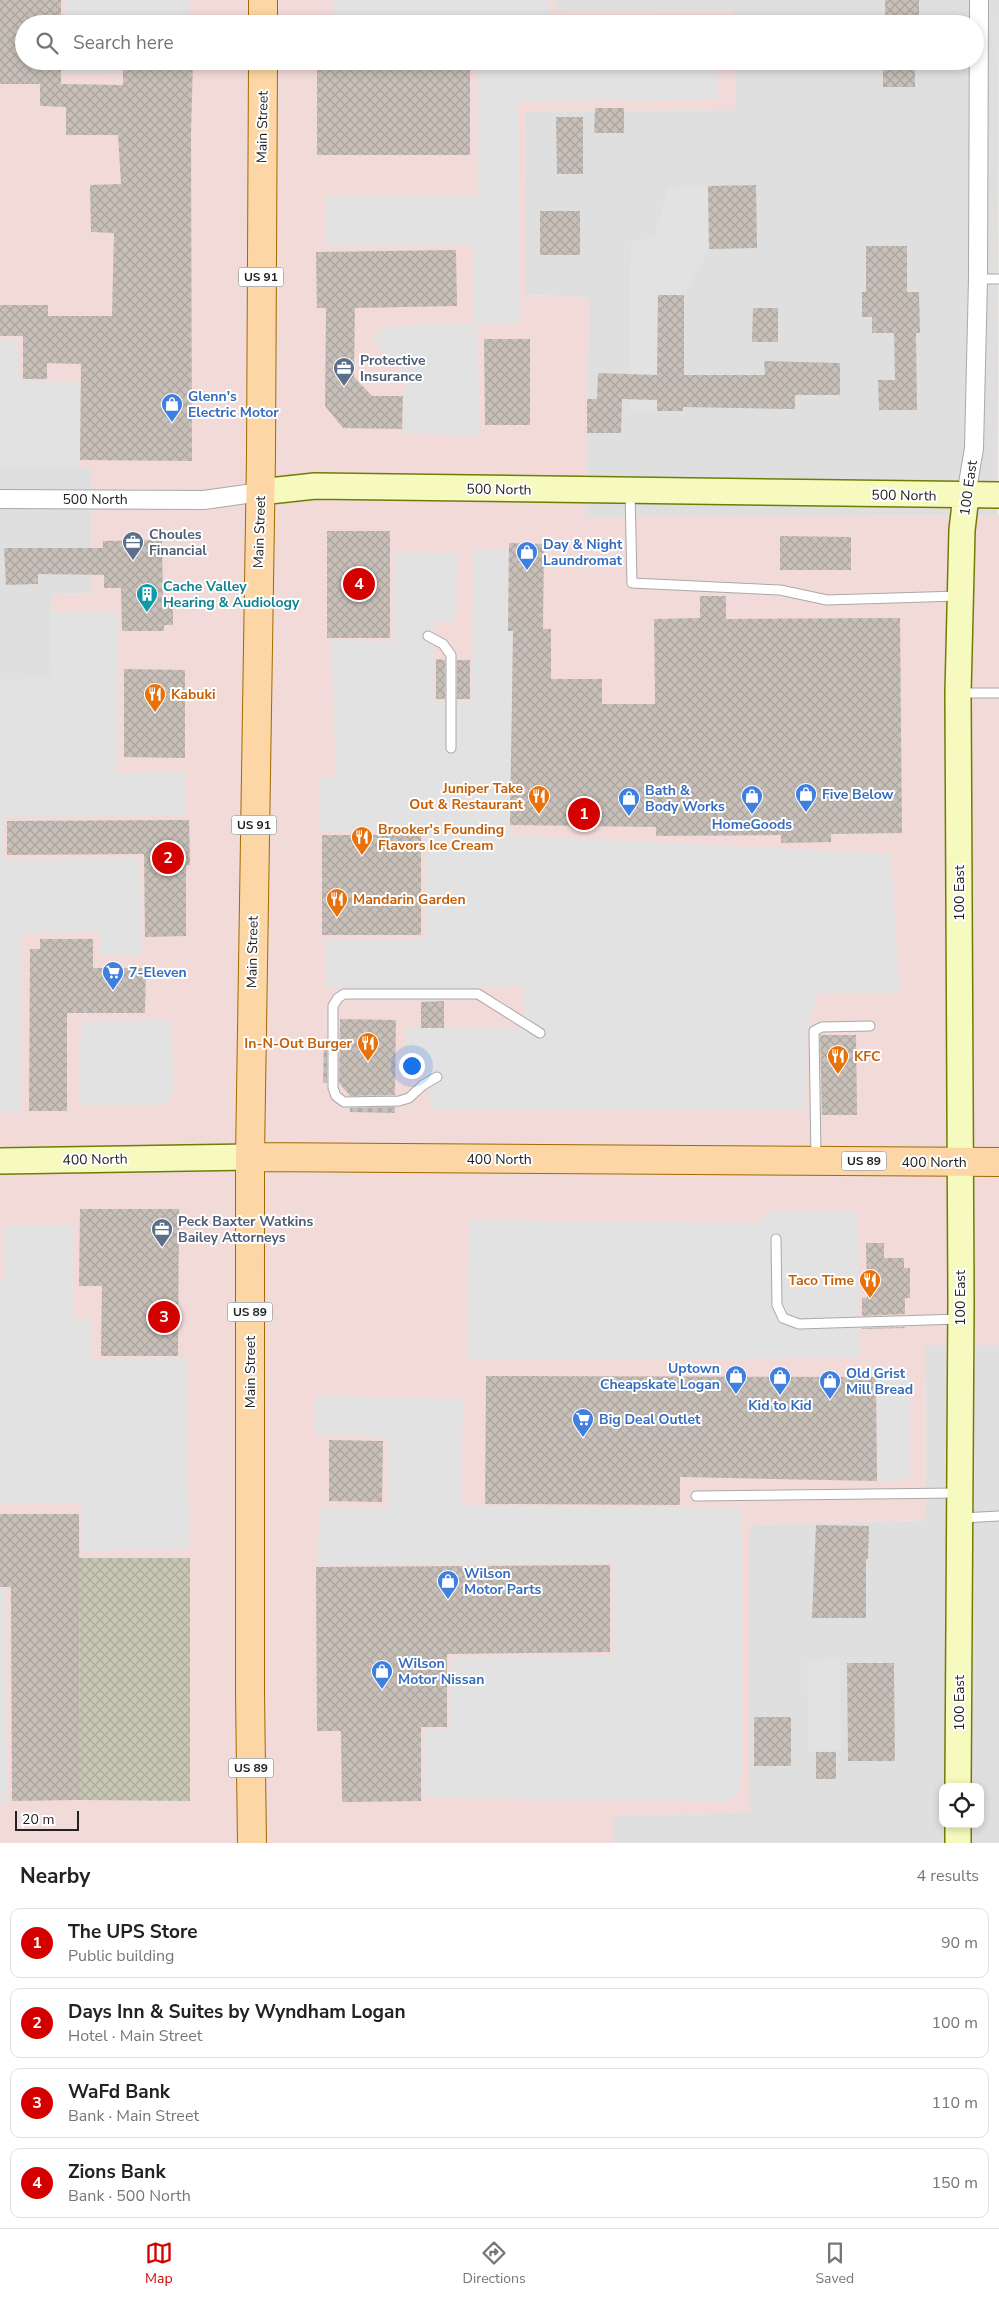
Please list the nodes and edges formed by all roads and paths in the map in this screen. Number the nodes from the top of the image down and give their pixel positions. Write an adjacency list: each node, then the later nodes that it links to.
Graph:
1 (263, 0): 3 (main road)
2 (979, 0): 4 (street, 100 East)
3 (263, 15)
4 (979, 15)
5 (263, 70): 10 (main road, Main Street / US 91)
6 (979, 70): 7 (street, 100 East)
7 (978, 279): 8 (lane); 12 (street, 100 East)
8 (999, 279)
9 (630, 491): 10 (street, 500 North); 12 (street, 500 North); 14 (lane)
10 (260, 492): 13 (street, 500 North); 22 (main road, Main Street / US 91)
11 (999, 495): 12 (street, 500 North)
12 (966, 496): 14 (street, 100 East)
13 (0, 499)
14 (960, 596): 16 (street, 100 East)
15 (428, 636): 18 (lane)
16 (958, 693): 17 (lane); 25 (street, 100 East)
17 (999, 693)
18 (451, 748)
19 (870, 1026): 24 (lane)
20 (540, 1033): 21 (lane)
21 (437, 1076)
22 (250, 1157): 23 (street, 400 North); 24 (main road, 400 North / US 89); 35 (main road, Main Street / US 89)
23 (0, 1161)
24 (816, 1161): 25 (main road, 400 North / US 89)
25 (960, 1162): 26 (main road, 400 North / US 89); 28 (street, 100 East)
26 (999, 1162)
27 (776, 1239): 28 (lane)
28 (960, 1319): 29 (street, 100 East)
29 (960, 1493): 30 (lane); 32 (street, 100 East)
30 (696, 1496)
31 (999, 1516): 32 (lane)
32 (960, 1518): 33 (street, 100 East)
33 (958, 1783)
34 (958, 1828): 36 (street)
35 (252, 1843)
36 (958, 1843)

